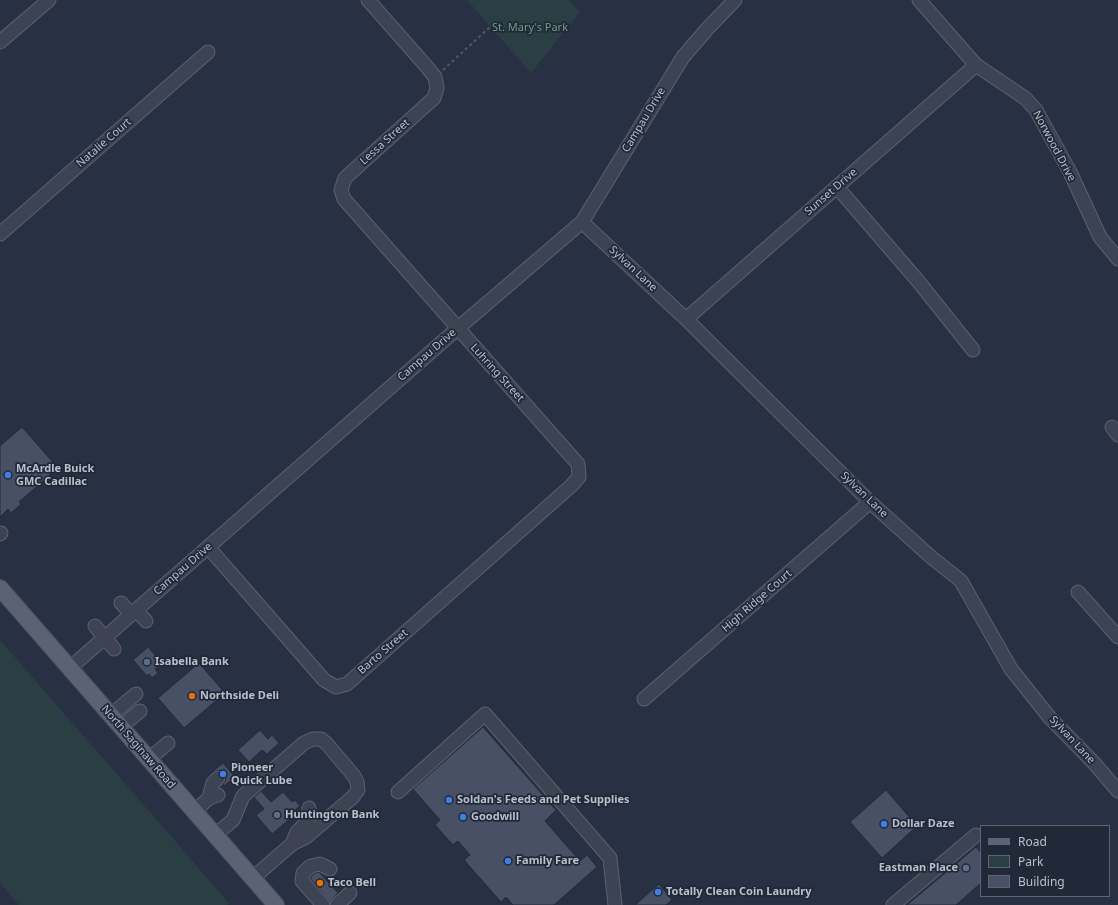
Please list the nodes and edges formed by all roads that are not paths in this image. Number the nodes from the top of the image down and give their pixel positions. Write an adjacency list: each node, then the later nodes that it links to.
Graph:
1 (48, 0): 5 (street)
2 (368, 0): 9 (street, Lessa Street)
3 (735, 0): 10 (street, Campau Drive)
4 (919, 0): 7 (street, Norwood Drive)
5 (0, 42)
6 (208, 52): 11 (street, Natalie Court)
7 (976, 65): 8 (street, Sunset Drive); 12 (street, Norwood Drive)
8 (837, 187): 13 (street, Sunset Drive); 15 (street)
9 (341, 190): 14 (street, Luhring Street)
10 (582, 222): 13 (street, Sylvan Lane); 14 (street, Campau Drive)
11 (0, 234)
12 (1118, 259)
13 (686, 319): 17 (street, Sylvan Lane)
14 (457, 329): 16 (street, Luhring Street); 18 (street, Campau Drive)
15 (973, 350)
16 (571, 486): 18 (street, Barto Street)
17 (870, 502): 30 (street, High Ridge Court); 37 (street, Sylvan Lane)
18 (208, 547): 22 (street, Campau Drive)
19 (0, 588): 28 (main road, North Saginaw Road)
20 (1078, 592): 25 (street)
21 (121, 603): 22 (street)
22 (134, 612): 23 (street); 26 (street, Campau Drive)
23 (146, 621)
24 (95, 626): 26 (street)
25 (1118, 637)
26 (104, 638): 27 (street); 28 (street, Campau Drive)
27 (114, 649)
28 (70, 668): 32 (main road, North Saginaw Road)
29 (136, 694): 32 (street)
30 (644, 699)
31 (140, 711): 33 (street)
32 (111, 715): 33 (main road, North Saginaw Road)
33 (122, 727): 35 (main road, North Saginaw Road)
34 (168, 743): 35 (street)
35 (149, 759): 40 (main road, North Saginaw Road)
36 (218, 778): 40 (street)
37 (1118, 791)
38 (398, 792): 50 (street)
39 (309, 808): 43 (street)
40 (195, 811): 41 (main road, North Saginaw Road)
41 (216, 835): 43 (street); 45 (main road, North Saginaw Road)
42 (976, 835): 51 (street)
43 (292, 844): 45 (street)
44 (330, 869): 48 (street)
45 (253, 878): 47 (main road, North Saginaw Road)
46 (350, 893): 49 (street)
47 (276, 905)
48 (323, 905)
49 (337, 905)
50 (615, 905)
51 (893, 905)

